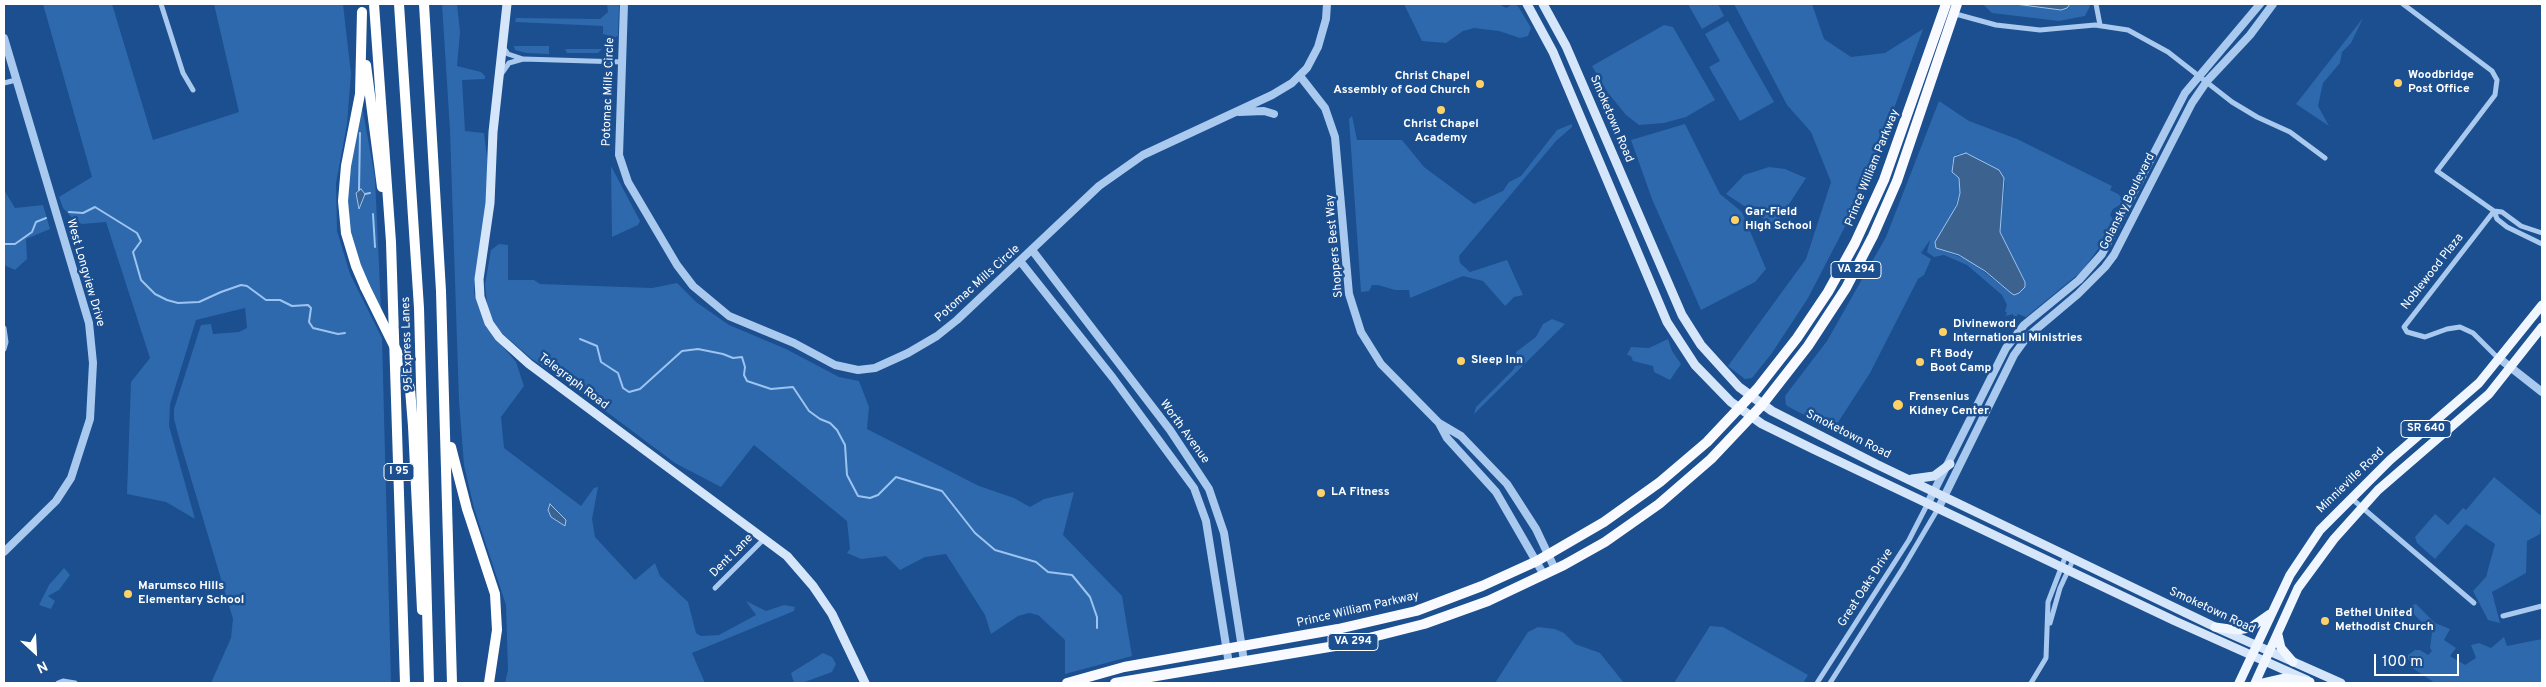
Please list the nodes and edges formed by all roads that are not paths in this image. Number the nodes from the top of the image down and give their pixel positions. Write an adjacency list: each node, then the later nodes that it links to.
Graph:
1 (161, 4): 29 (street)
2 (374, 4): 37 (highway, I 95)
3 (399, 4): 92 (highway, 95 Express Lanes)
4 (424, 4): 53 (highway)
5 (507, 4): 18 (main road, Telegraph Road)
6 (624, 4): 22 (street, Potomac Mills Circle)
7 (1327, 4): 24 (street, Potomac Mills Circle)
8 (1527, 4): 20 (main road, Smoketown Road)
9 (1543, 4): 19 (main road, Smoketown Road)
10 (2096, 4): 16 (street)
11 (2260, 4): 23 (street, Golansky Boulevard)
12 (2273, 4): 27 (street, Golansky Boulevard)
13 (2403, 4): 33 (street)
14 (361, 8): 37 (highway); 92 (highway, bridge)
15 (1950, 8): 16 (street); 50 (highway, Prince William Parkway / VA 294); 51 (highway, Prince William Parkway / VA 294)
16 (2100, 25): 23 (street)
17 (4, 38): 25 (street, West Longview Drive)
18 (501, 46): 21 (street); 26 (main road, Telegraph Road)
19 (1566, 46): 20 (main road); 50 (main road, Smoketown Road)
20 (1553, 52): 52 (main road, Smoketown Road)
21 (523, 59): 22 (street); 26 (street)
22 (622, 62): 40 (street, Potomac Mills Circle)
23 (2199, 74): 27 (street); 34 (street, Golansky Boulevard)
24 (1300, 76): 30 (street, Potomac Mills Circle); 55 (street, Shoppers Best Way)
25 (16, 80): 28 (street); 65 (street, West Longview Drive)
26 (498, 80): 64 (main road, Telegraph Road)
27 (2207, 81): 32 (street); 35 (street, Golansky Boulevard)
28 (4, 83)
29 (193, 90)
30 (1234, 112): 31 (street); 39 (street, Potomac Mills Circle)
31 (1274, 114)
32 (2325, 158)
33 (2494, 211): 36 (street); 38 (street); 47 (street, Noblewood Plaza)
34 (2122, 217): 35 (street); 44 (street, Golansky Boulevard)
35 (2132, 222): 45 (street, Golansky Boulevard)
36 (2542, 233)
37 (391, 242): 91 (highway, I 95)
38 (2542, 244)
39 (1032, 250): 40 (street, Potomac Mills Circle); 80 (street, Worth Avenue)
40 (1020, 261): 81 (street, Worth Avenue)
41 (2542, 305): 47 (main road, Minnieville Road / SR 640)
42 (2542, 327): 48 (main road, Minnieville Road / SR 640)
43 (4, 328): 46 (street)
44 (2016, 334): 45 (street); 56 (street, Golansky Boulevard)
45 (2024, 341): 59 (street, Golansky Boulevard)
46 (4, 349)
47 (2500, 360): 48 (street); 60 (main road, Minnieville Road / SR 640)
48 (2511, 368): 49 (street); 62 (main road, Minnieville Road / SR 640)
49 (2542, 392)
50 (1751, 396): 51 (main road, Smoketown Road); 52 (highway, Prince William Parkway / VA 294)
51 (1762, 405): 54 (highway, Prince William Parkway / VA 294); 57 (main road, Smoketown Road)
52 (1739, 408): 54 (main road, Smoketown Road); 66 (highway, Prince William Parkway / VA 294)
53 (445, 412): 93 (highway); 94 (highway)
54 (1751, 417): 61 (main road, Smoketown Road); 70 (highway, Prince William Parkway / VA 294)
55 (1439, 423): 66 (street, Shoppers Best Way); 68 (street, Shoppers Best Way)
56 (1950, 464): 57 (main road); 58 (street, Golansky Boulevard)
57 (1909, 479): 58 (main road, Smoketown Road)
58 (1935, 492): 59 (main road, Smoketown Road); 61 (street, Golansky Boulevard)
59 (1945, 496): 63 (street, Golansky Boulevard); 67 (main road, Smoketown Road)
60 (2351, 497): 62 (street); 75 (main road, Minnieville Road / SR 640)
61 (1928, 503): 63 (main road, Smoketown Road); 98 (street, Great Oaks Drive)
62 (2362, 507): 73 (street); 78 (main road, Minnieville Road / SR 640)
63 (1939, 508): 69 (main road, Smoketown Road); 99 (street, Great Oaks Drive)
64 (764, 538): 72 (street, Dent Lane); 95 (main road, Telegraph Road)
65 (4, 552)
66 (1548, 555): 68 (highway, Prince William Parkway / VA 294); 70 (street, Shoppers Best Way)
67 (2070, 557): 69 (street); 77 (main road, Smoketown Road)
68 (1537, 561): 71 (street, Shoppers Best Way); 80 (highway, Prince William Parkway / VA 294)
69 (2064, 568): 83 (main road, Smoketown Road); 100 (street)
70 (1555, 569): 71 (highway, Prince William Parkway / VA 294)
71 (1544, 575): 84 (highway, Prince William Parkway / VA 294)
72 (715, 588)
73 (2474, 603)
74 (2542, 606): 76 (street)
75 (2272, 612): 77 (main road); 79 (main road, Minnieville Road / SR 640)
76 (2504, 616)
77 (2215, 626): 79 (main road, Smoketown Road)
78 (2279, 632): 82 (main road, Minnieville Road / SR 640); 86 (main road)
79 (2258, 646): 82 (main road, Smoketown Road); 83 (main road, Minnieville Road / SR 640)
80 (1242, 647): 81 (highway, Prince William Parkway / VA 294); 84 (street, Worth Avenue)
81 (1227, 650): 87 (street, Worth Avenue); 96 (highway, Prince William Parkway / VA 294)
82 (2270, 652): 85 (main road, Minnieville Road / SR 640); 86 (main road, Smoketown Road)
83 (2253, 656): 85 (main road, Smoketown Road); 101 (main road, Minnieville Road / SR 640)
84 (1244, 661): 87 (highway, Prince William Parkway / VA 294)
85 (2265, 662): 89 (main road, Smoketown Road); 102 (main road, Minnieville Road / SR 640)
86 (2293, 662): 104 (main road, Smoketown Road)
87 (1229, 664): 97 (highway, Prince William Parkway / VA 294)
88 (60, 682): 90 (street)
89 (2312, 682): 103 (main road)
90 (75, 683)
91 (406, 683)
92 (430, 683)
93 (452, 683)
94 (489, 683)
95 (864, 683)
96 (1067, 683)
97 (1115, 683)
98 (1817, 683)
99 (1830, 683)
100 (2031, 683)
101 (2238, 683)
102 (2255, 683)
103 (2263, 683)
104 (2341, 683)

